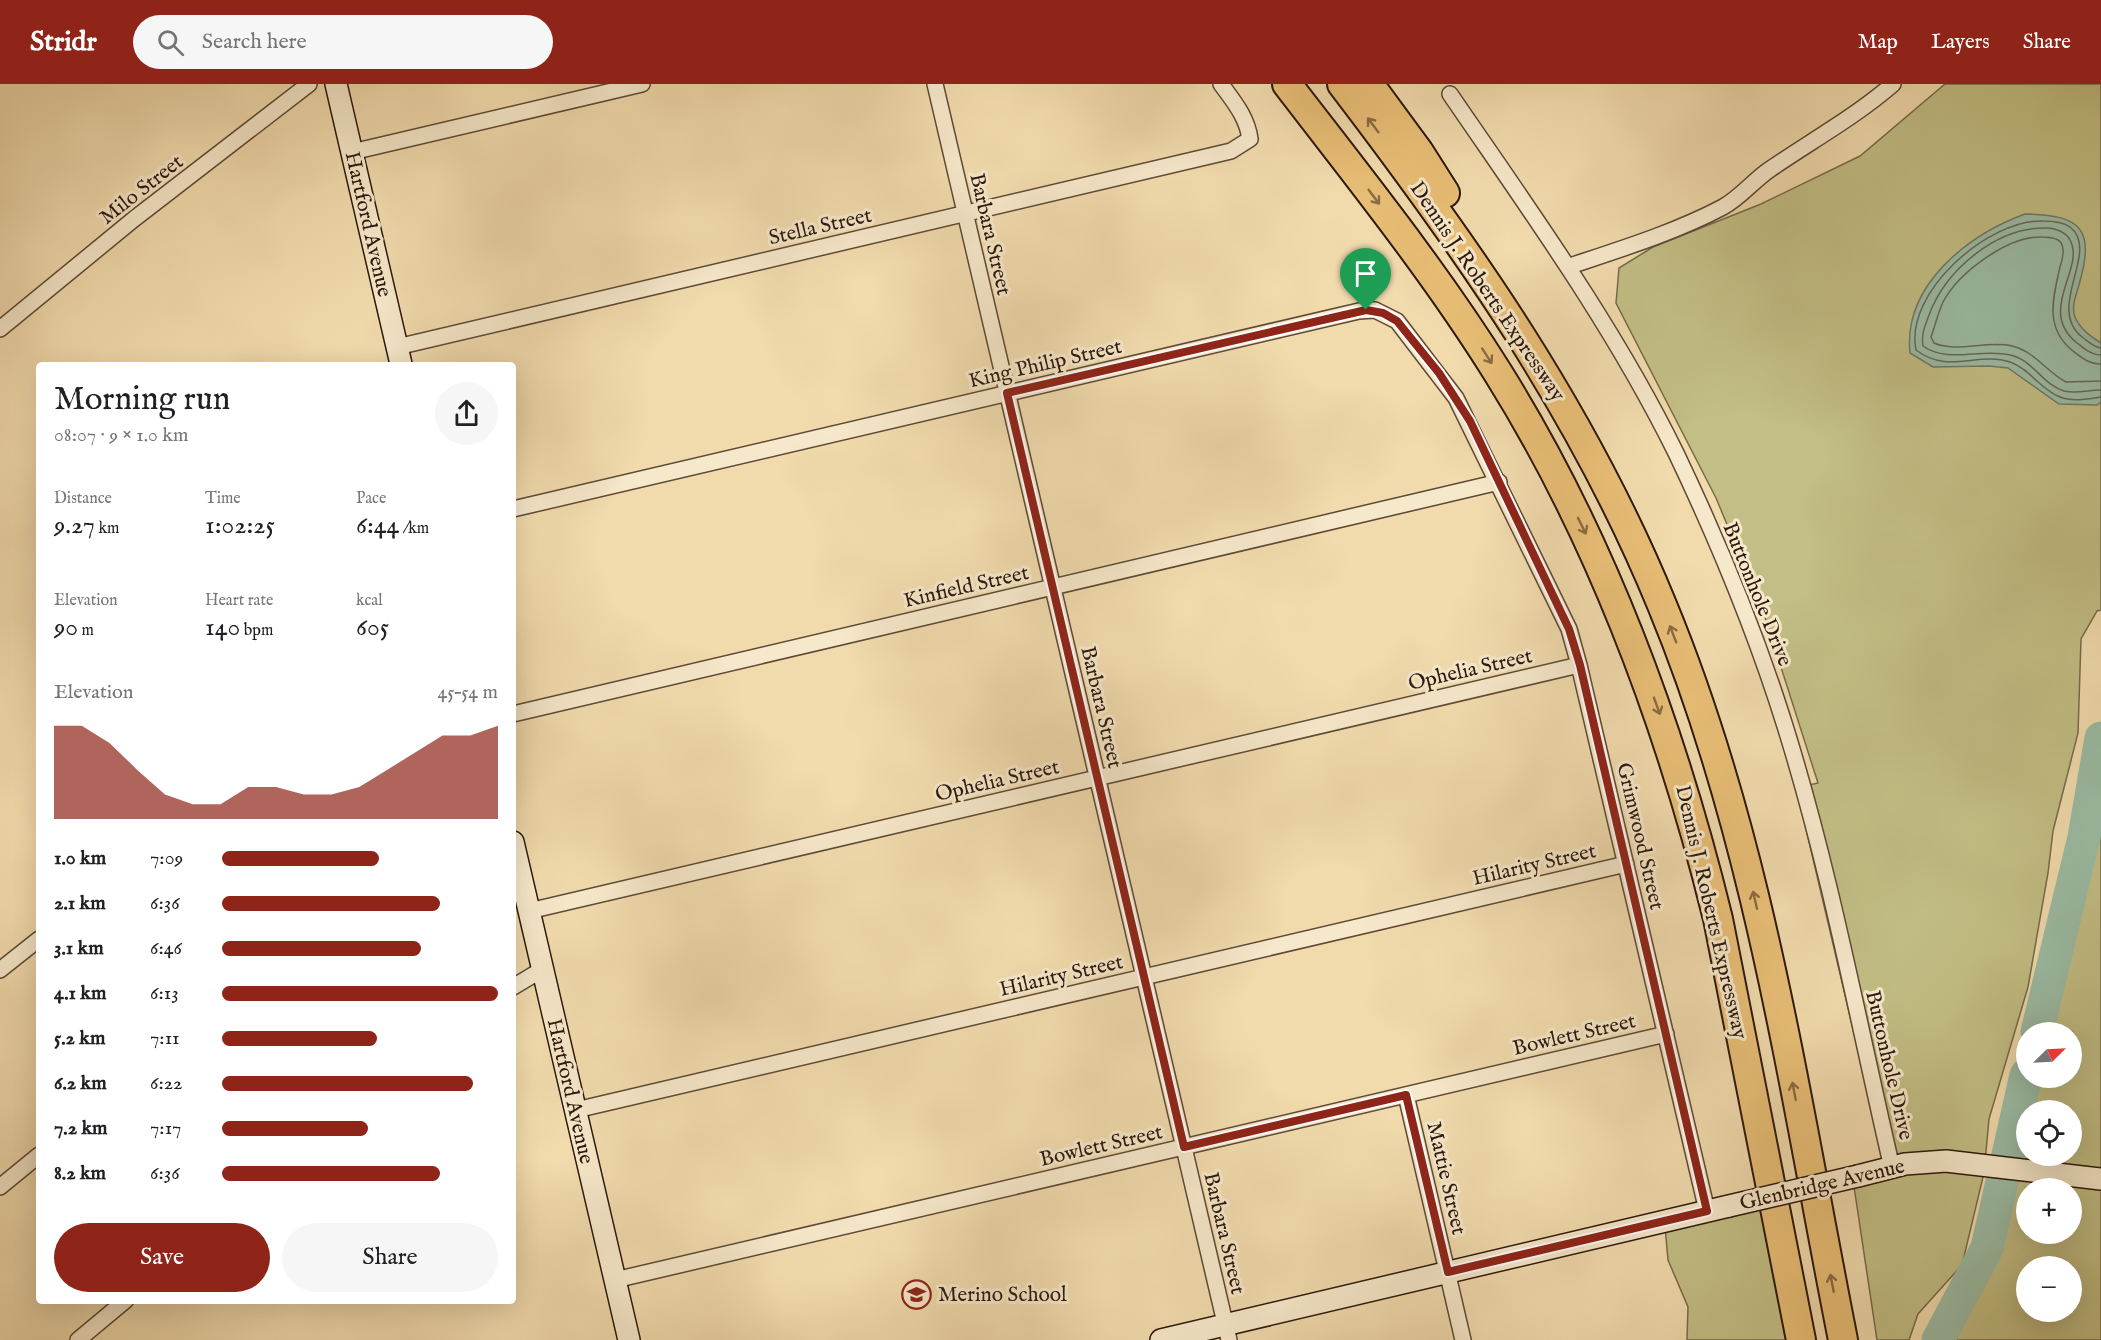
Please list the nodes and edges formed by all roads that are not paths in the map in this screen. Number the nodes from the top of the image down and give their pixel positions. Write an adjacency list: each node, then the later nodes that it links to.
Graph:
1 (309, 84): 17 (street, Milo Street)
2 (336, 84): 12 (main road, Hartford Avenue)
3 (642, 84): 12 (street)
4 (935, 84): 14 (street, Barbara Street)
5 (1221, 84): 14 (street, Stella Street)
6 (1279, 84): 13 (highway)
7 (1287, 84): 13 (highway, Dennis J. Roberts Expressway)
8 (1342, 84): 16 (highway, Dennis J. Roberts Expressway, one-way to 8)
9 (1369, 84): 16 (highway)
10 (1893, 84): 15 (street)
11 (1450, 94): 15 (street, Buttonhole Drive)
12 (352, 152): 18 (main road, Hartford Avenue)
13 (1345, 159): 52 (highway, Dennis J. Roberts Expressway, one-way to 52)
14 (965, 214): 18 (street, Stella Street); 19 (street, Barbara Street)
15 (1570, 266): 40 (street, Buttonhole Drive)
16 (1506, 309): 53 (highway, Dennis J. Roberts Expressway, one-way to 16)
17 (0, 329)
18 (399, 356)
19 (1007, 393): 20 (street, King Philip Street); 21 (street, King Philip Street); 22 (street, Barbara Street)
20 (1499, 482): 22 (street, Kinfield Street); 23 (street, Grimwood Street)
21 (516, 507)
22 (1053, 588): 24 (street, Kinfield Street); 25 (street, Barbara Street)
23 (1580, 665): 25 (street, Ophelia Street); 26 (street, Grimwood Street)
24 (516, 713)
25 (1097, 778): 29 (street, Ophelia Street); 33 (street, Barbara Street)
26 (1626, 864): 33 (street, Hilarity Street); 35 (street, Grimwood Street)
27 (516, 870): 28 (main road, Hartford Avenue)
28 (518, 888): 29 (main road, Hartford Avenue)
29 (529, 911): 31 (main road, Hartford Avenue)
30 (36, 941): 32 (street)
31 (543, 969): 34 (street); 37 (main road, Hartford Avenue)
32 (0, 970)
33 (1144, 977): 37 (street, Hilarity Street); 38 (street, Barbara Street)
34 (516, 985)
35 (1666, 1034): 36 (street, Bowlett Street); 43 (street, Grimwood Street)
36 (1406, 1095): 38 (street, Bowlett Street); 44 (street, Mattie Street)
37 (576, 1110): 45 (main road, Hartford Avenue)
38 (1184, 1147): 45 (street, Bowlett Street); 47 (street, Barbara Street)
39 (36, 1157): 42 (street)
40 (1892, 1168): 41 (main road, Glenbridge Avenue); 43 (main road, Glenbridge Avenue, bridge)
41 (2098, 1178)
42 (0, 1187)
43 (1707, 1211): 44 (main road, Glenbridge Avenue)
44 (1448, 1272): 47 (main road, Glenbridge Avenue); 51 (street, Mattie Street)
45 (615, 1280): 49 (main road, Hartford Avenue)
46 (121, 1304): 48 (street)
47 (1227, 1333): 50 (main road, Glenbridge Avenue)
48 (78, 1340)
49 (629, 1340)
50 (1161, 1340)
51 (1463, 1340)
52 (1801, 1340)
53 (1843, 1340)

